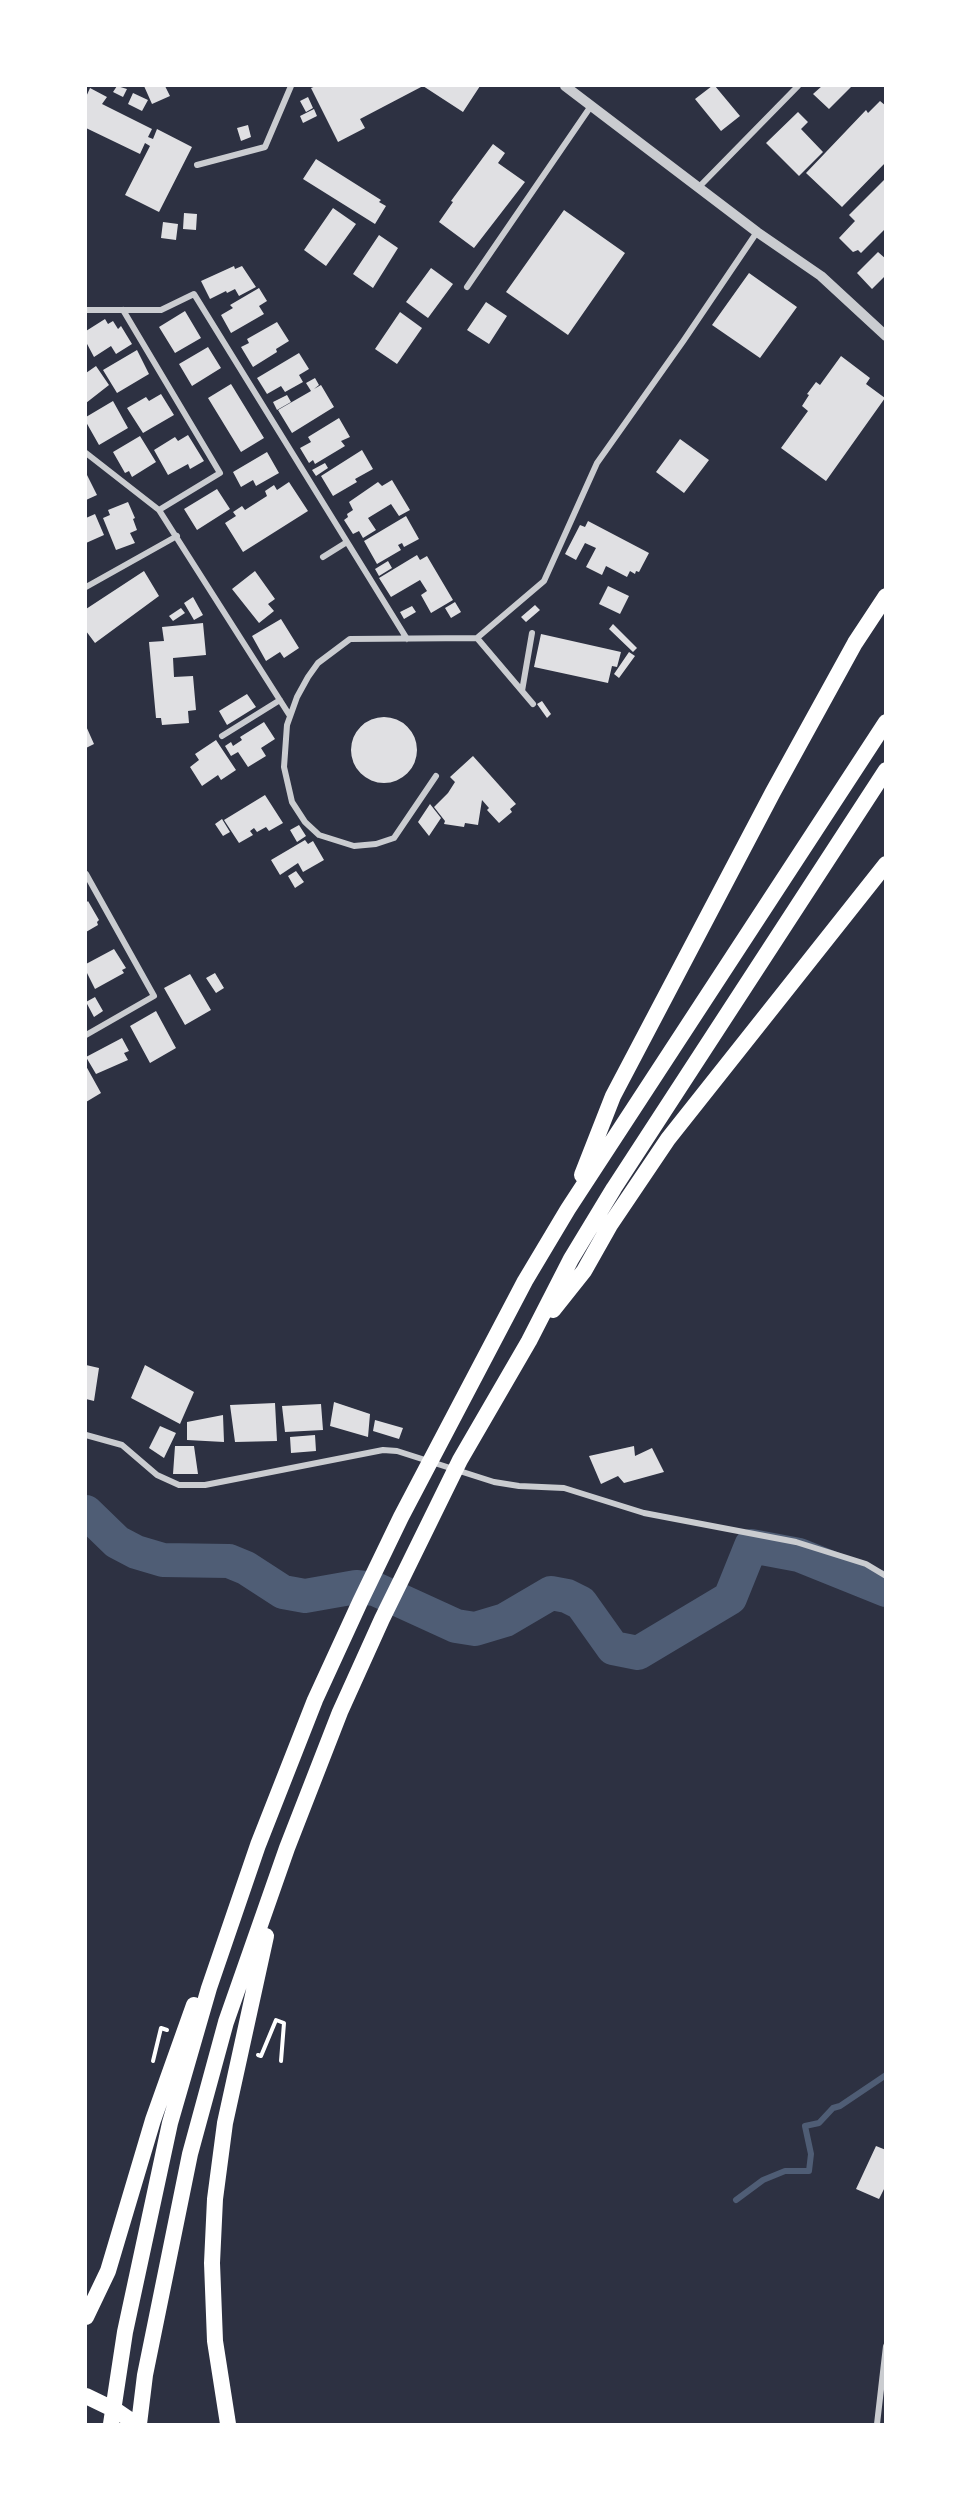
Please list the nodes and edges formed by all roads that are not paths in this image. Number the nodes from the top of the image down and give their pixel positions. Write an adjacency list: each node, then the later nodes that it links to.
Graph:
1 (291, 86): 5 (street)
2 (565, 86): 4 (street)
3 (798, 86): 6 (street)
4 (591, 106): 6 (street); 8 (street)
5 (197, 165)
6 (699, 187): 7 (street)
7 (757, 232): 11 (street); 20 (street)
8 (467, 287)
9 (86, 310): 10 (street)
10 (123, 310): 13 (street); 15 (street)
11 (885, 336)
12 (86, 453): 13 (street)
13 (159, 510): 14 (street)
14 (177, 536): 17 (street); 23 (street)
15 (347, 542): 16 (street); 21 (street)
16 (323, 557)
17 (86, 587)
18 (885, 596): 34 (highway)
19 (532, 633): 22 (street)
20 (477, 638): 21 (street); 22 (street)
21 (407, 639): 25 (street)
22 (522, 691): 24 (street)
23 (280, 700): 25 (street); 27 (street)
24 (532, 704)
25 (290, 716): 29 (street)
26 (885, 722): 34 (highway)
27 (222, 736)
28 (885, 770): 35 (highway)
29 (436, 776)
30 (885, 864): 35 (highway)
31 (86, 874): 32 (street)
32 (88, 884): 33 (street)
33 (86, 1035)
34 (568, 1209): 38 (highway)
35 (529, 1341): 39 (highway)
36 (86, 1435): 37 (street)
37 (885, 1576)
38 (258, 1845): 40 (highway); 44 (highway)
39 (287, 1848): 45 (highway); 46 (highway)
40 (86, 2317)
41 (885, 2346): 42 (street)
42 (884, 2368): 47 (street)
43 (86, 2396): 45 (highway)
44 (111, 2424)
45 (138, 2424)
46 (228, 2424)
47 (877, 2424)

